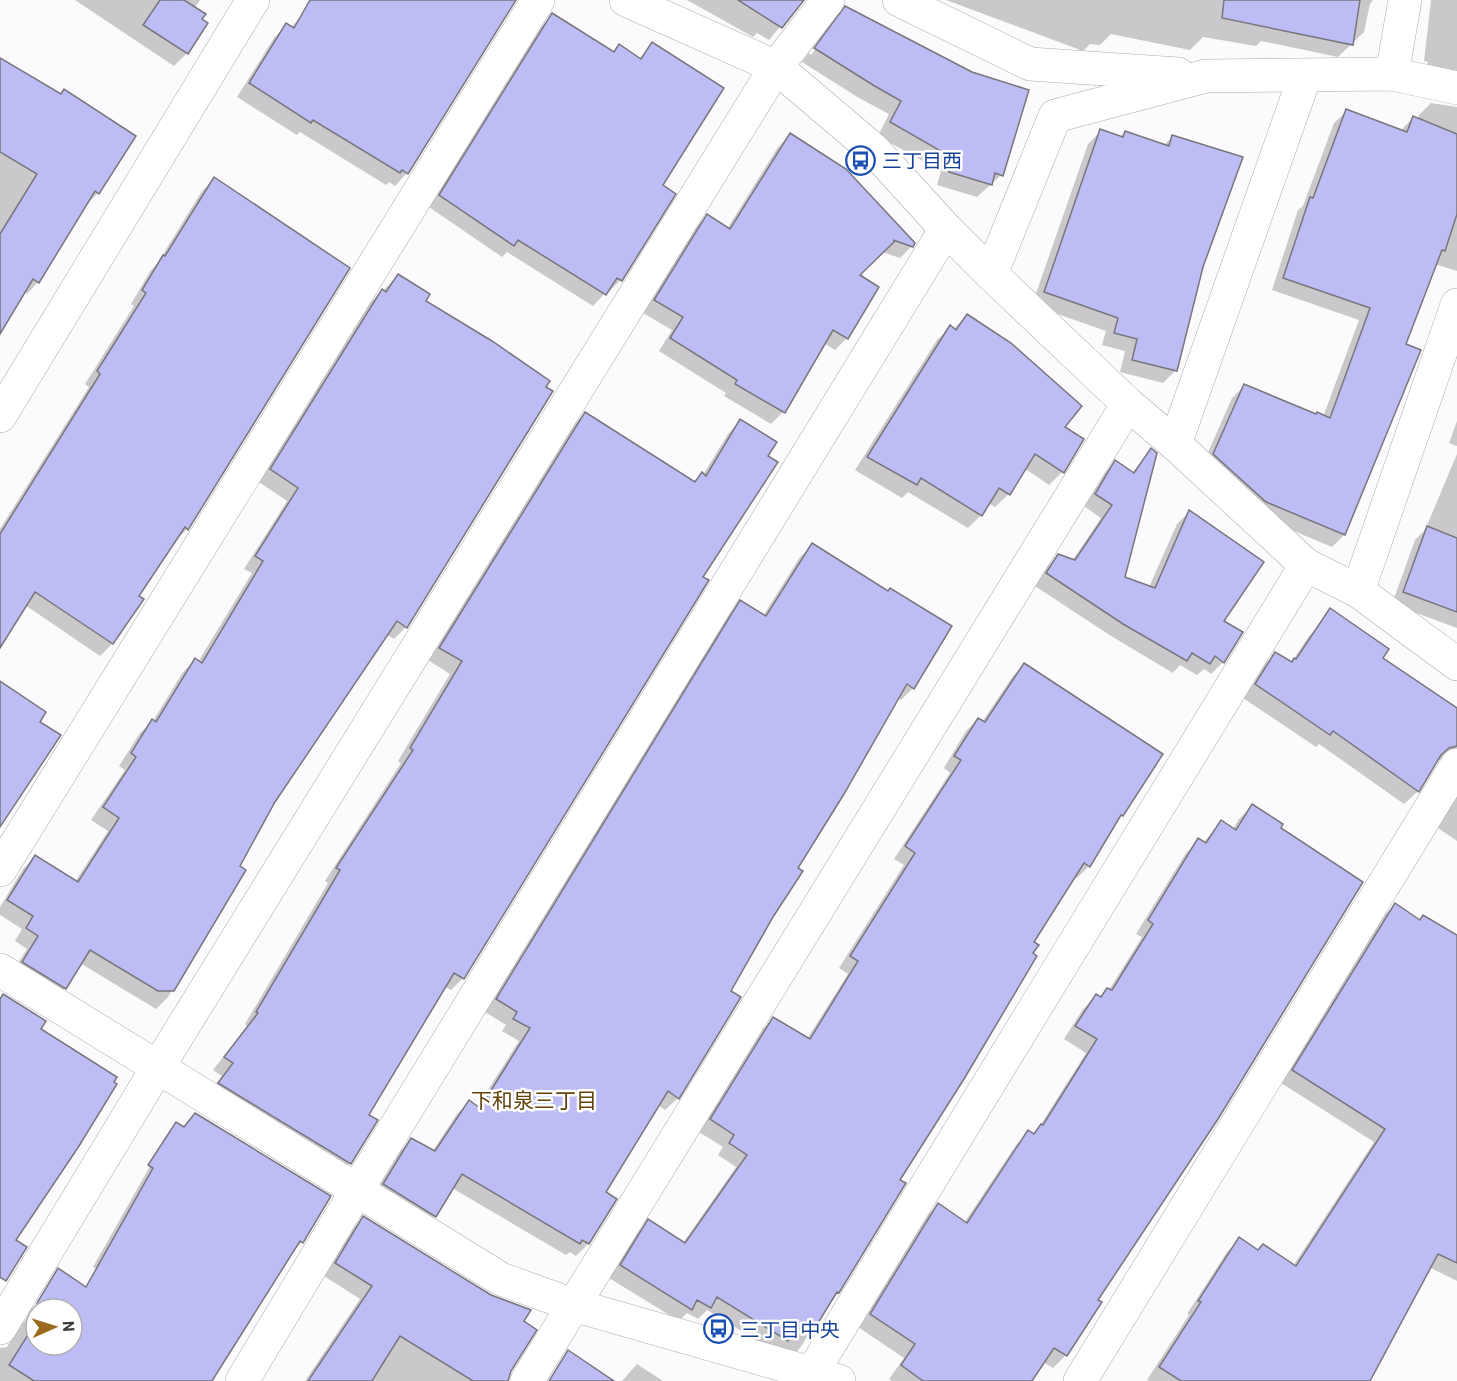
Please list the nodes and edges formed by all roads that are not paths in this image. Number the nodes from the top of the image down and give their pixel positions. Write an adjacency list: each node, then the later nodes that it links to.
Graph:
1 (253, 0): 16 (street)
2 (538, 0): 22 (street)
3 (626, 0): 7 (street)
4 (828, 0): 7 (street)
5 (899, 0): 9 (street)
6 (1405, 0): 8 (street)
7 (776, 67): 12 (street); 24 (street)
8 (1392, 74): 10 (street); 11 (street)
9 (1206, 76): 10 (street); 13 (street)
10 (1305, 76): 17 (street)
11 (1457, 87)
12 (946, 229): 13 (street); 25 (street)
13 (991, 274): 15 (street)
14 (1457, 305): 19 (street)
15 (1128, 404): 17 (street); 26 (street)
16 (0, 416)
17 (1175, 444): 18 (street)
18 (1306, 565): 19 (street); 28 (street)
19 (1358, 591): 20 (street)
20 (1457, 664)
21 (1457, 765): 31 (street)
22 (0, 870)
23 (0, 969): 24 (street)
24 (158, 1066): 25 (street); 27 (street)
25 (357, 1190): 26 (street); 29 (street)
26 (573, 1305): 28 (street); 30 (street)
27 (0, 1328)
28 (819, 1378)
29 (242, 1381)
30 (527, 1381)
31 (1080, 1381)

